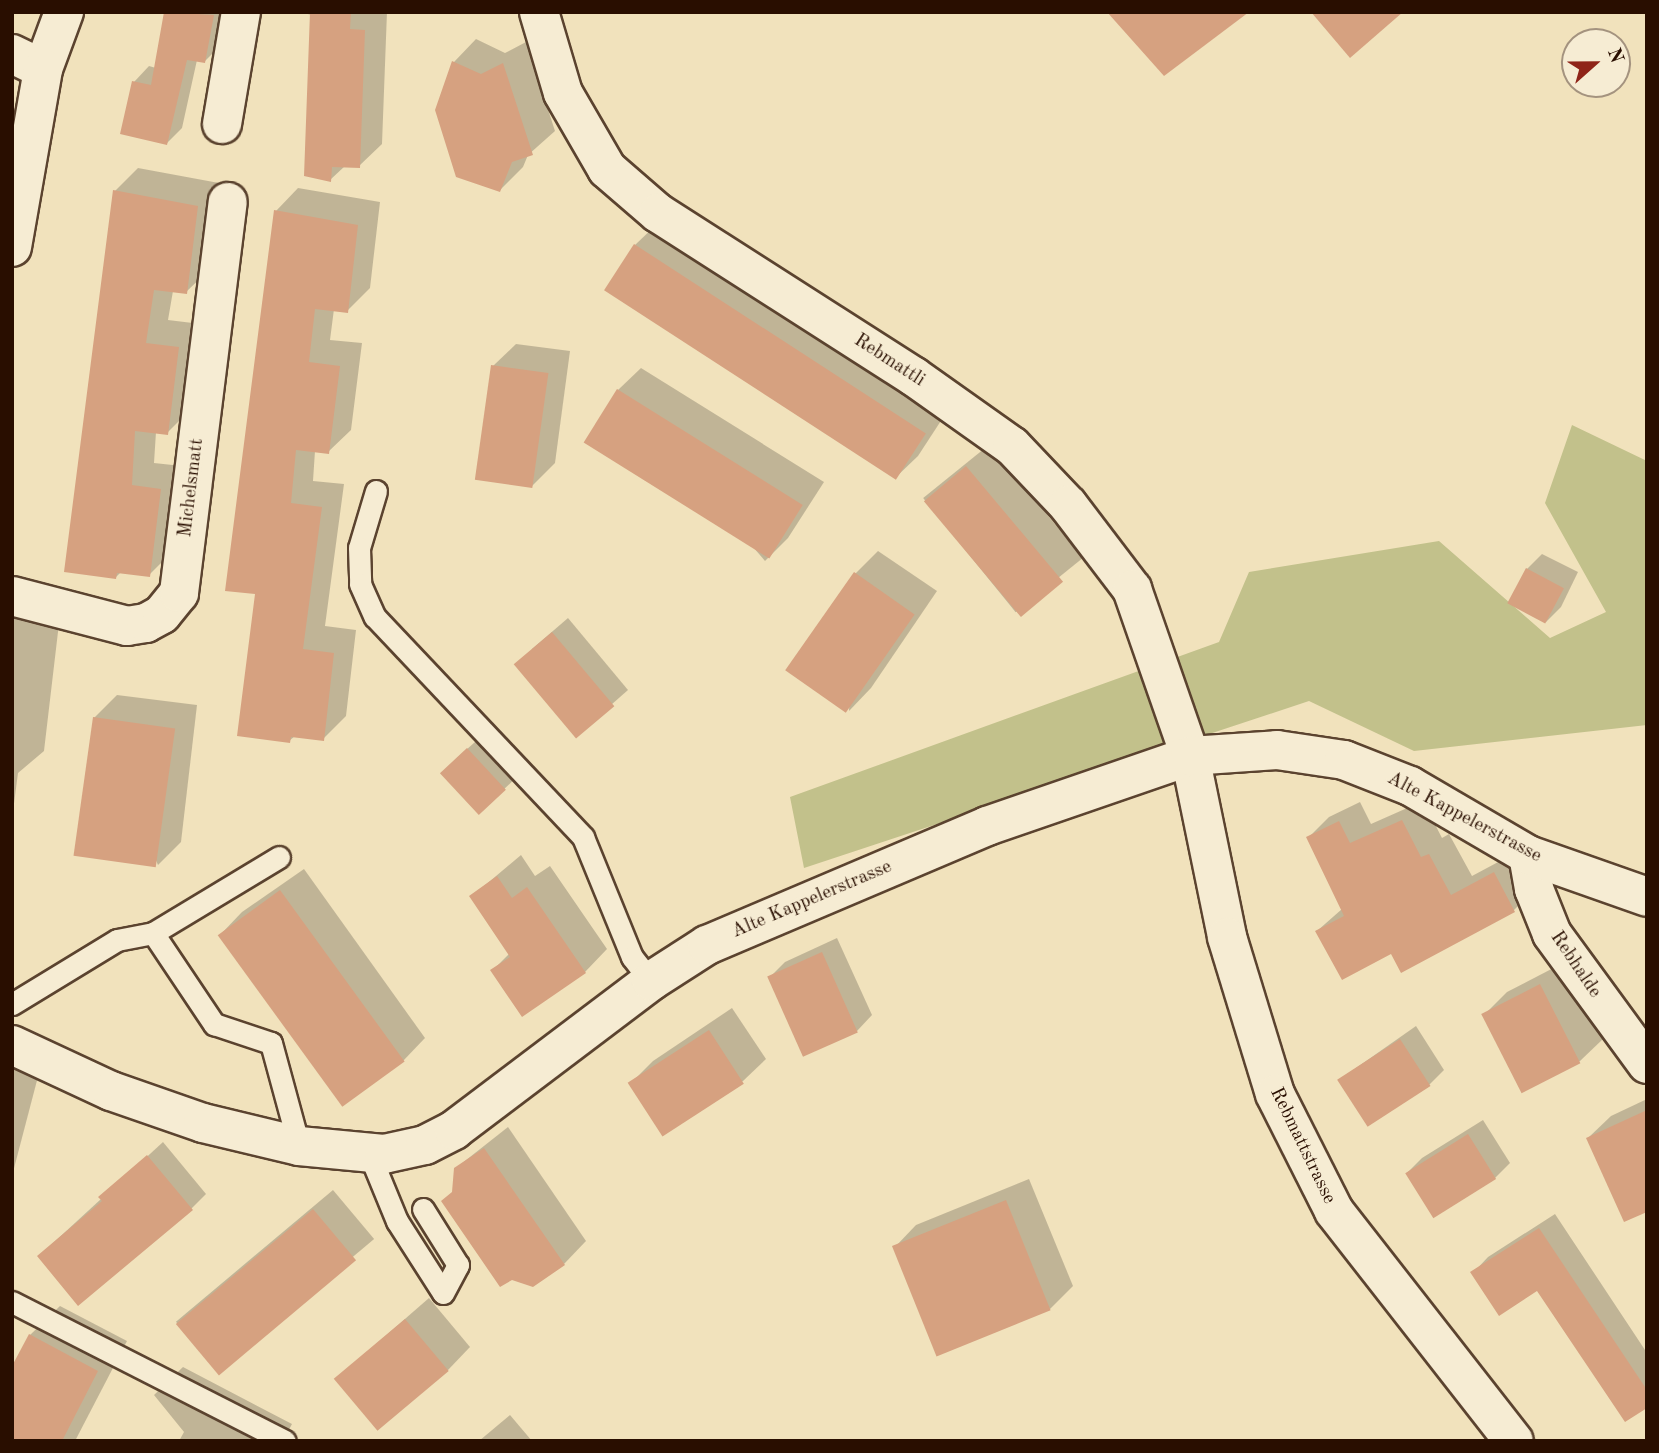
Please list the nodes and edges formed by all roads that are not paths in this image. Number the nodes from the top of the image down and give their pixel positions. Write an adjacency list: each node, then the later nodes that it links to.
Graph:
1 (64, 12): 4 (street)
2 (241, 12): 5 (street)
3 (539, 12): 10 (street, Rebmattli)
4 (28, 61): 7 (street)
5 (222, 124)
6 (228, 202): 9 (street, Michelsmatt)
7 (12, 247)
8 (376, 491): 15 (lane)
9 (12, 596)
10 (1190, 757): 11 (street, Alte Kappelerstrasse); 15 (street, Alte Kappelerstrasse); 24 (street, Rebmattstrasse)
11 (1528, 855): 13 (street, Alte Kappelerstrasse); 18 (street, Rebhalde)
12 (279, 857): 14 (lane)
13 (1647, 897)
14 (153, 933): 16 (lane); 19 (lane)
15 (651, 981): 20 (street, Alte Kappelerstrasse)
16 (12, 1004)
17 (12, 1045): 19 (street, Alte Kappelerstrasse)
18 (1647, 1064)
19 (299, 1146): 20 (street, Alte Kappelerstrasse)
20 (369, 1153): 21 (lane)
21 (424, 1209)
22 (12, 1302): 23 (lane)
23 (285, 1441)
24 (1514, 1441)

